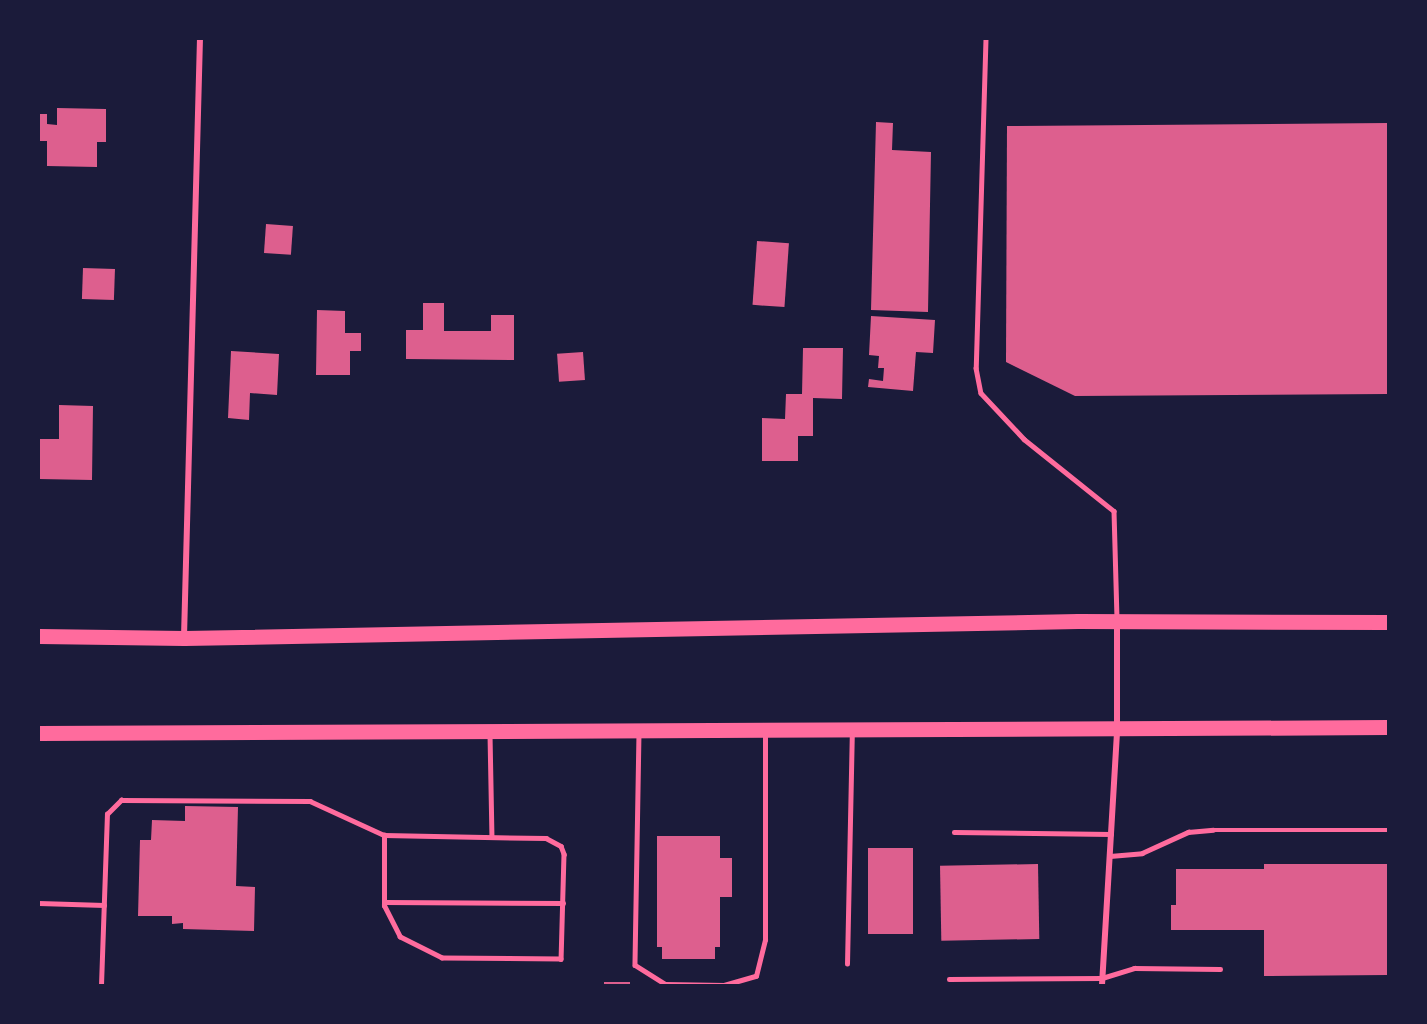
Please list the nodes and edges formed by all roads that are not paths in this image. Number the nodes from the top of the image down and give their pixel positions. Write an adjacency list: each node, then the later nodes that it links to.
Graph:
1 (200, 39): 6 (street)
2 (986, 39): 3 (lane)
3 (1117, 622): 4 (main road); 6 (main road); 11 (street)
4 (1388, 622)
5 (39, 636): 6 (main road)
6 (184, 638)
7 (1388, 727): 11 (main road)
8 (639, 730): 9 (main road); 9 (lane); 13 (main road)
9 (765, 730): 10 (main road)
10 (852, 730): 11 (main road); 24 (lane)
11 (1117, 730): 16 (street)
12 (39, 733): 13 (main road)
13 (490, 733): 18 (lane)
14 (1388, 830): 19 (lane)
15 (954, 832): 16 (lane)
16 (1111, 834): 19 (street)
17 (384, 835): 18 (lane); 20 (lane); 23 (lane)
18 (492, 836): 22 (lane)
19 (1110, 856): 27 (street)
20 (384, 902): 22 (lane); 22 (lane)
21 (39, 903): 23 (lane)
22 (563, 903)
23 (104, 905): 28 (lane)
24 (847, 964)
25 (1220, 969): 27 (lane)
26 (949, 979): 27 (lane)
27 (1102, 981)
28 (101, 985)

